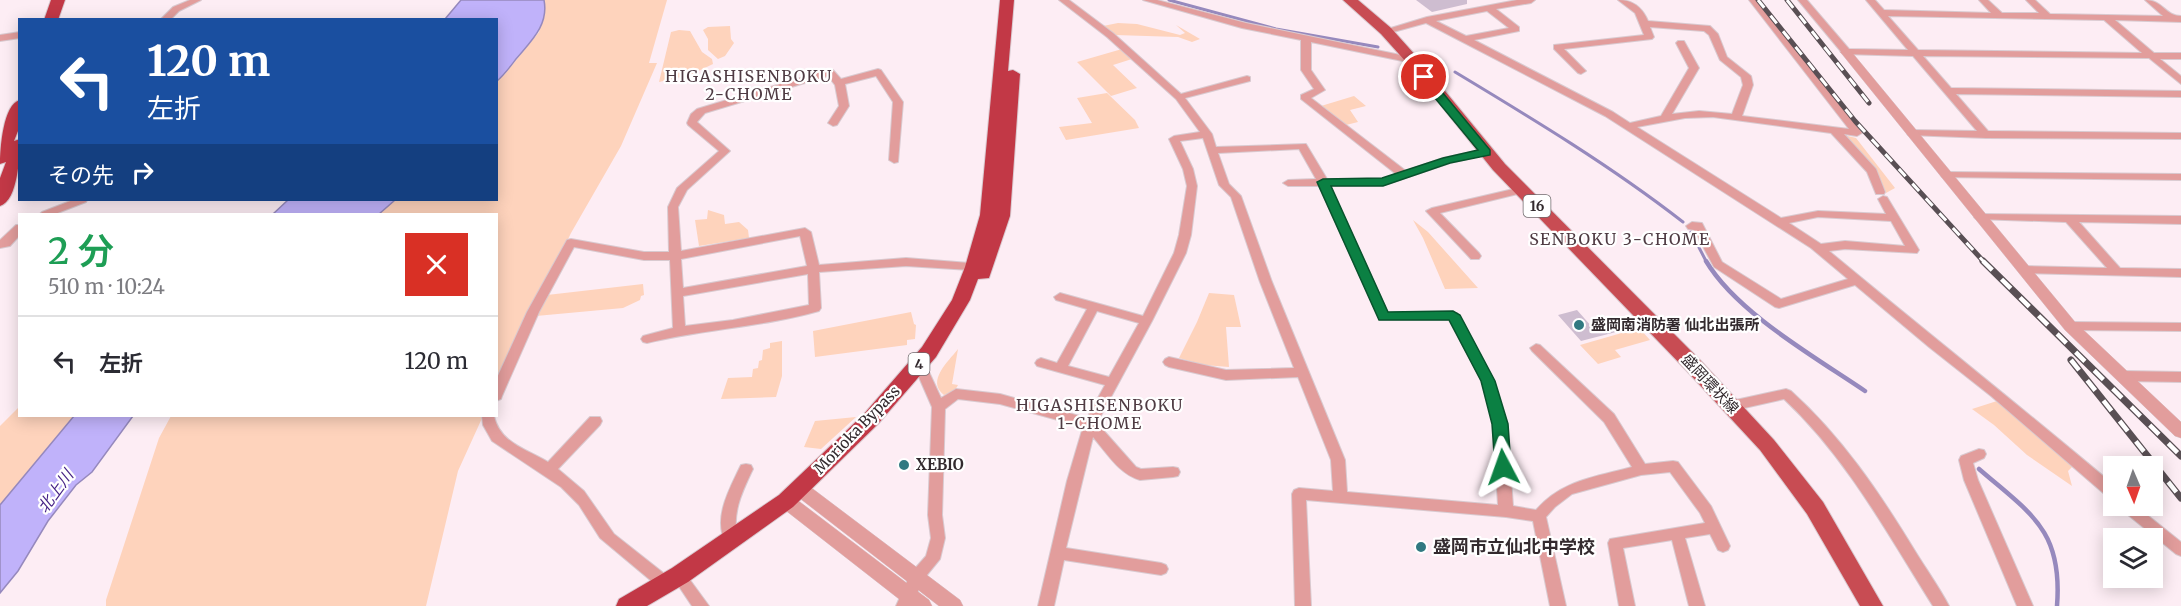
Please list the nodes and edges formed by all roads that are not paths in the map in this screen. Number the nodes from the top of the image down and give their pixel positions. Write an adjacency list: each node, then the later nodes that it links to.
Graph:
1 (58, 0): 22 (highway)
2 (70, 0): 23 (highway)
3 (197, 0): 24 (street)
4 (1007, 0): 82 (highway, Morioka Bypass / 4)
5 (1018, 0): 82 (highway, Morioka Bypass / 4)
6 (1063, 0): 45 (street)
7 (1147, 0): 31 (street)
8 (1350, 0): 28 (main road, 盛岡環状線 / 16)
9 (1531, 0): 17 (street)
10 (1622, 0): 27 (street)
11 (1753, 0): 52 (street)
12 (1802, 0): 34 (street)
13 (1870, 0): 18 (street)
14 (1983, 0): 19 (street)
15 (2030, 0): 20 (street)
16 (2149, 0): 25 (street)
17 (1490, 8): 26 (street); 32 (street)
18 (1882, 13): 19 (street); 35 (street)
19 (1999, 15): 20 (street)
20 (2047, 16): 21 (street)
21 (2106, 17): 25 (street); 36 (street)
22 (52, 18)
23 (64, 18)
24 (166, 18)
25 (2176, 19)
26 (1426, 20): 28 (street); 32 (street)
27 (1646, 24): 39 (street); 48 (street)
28 (1386, 31): 38 (main road, 盛岡環状線 / 16)
29 (18, 35): 30 (street)
30 (0, 38)
31 (1306, 39): 38 (street); 62 (street)
32 (1467, 39): 51 (street)
33 (1681, 43): 47 (street)
34 (1846, 52): 35 (street); 53 (street)
35 (1918, 53): 36 (street); 43 (street)
36 (2151, 56): 37 (street); 41 (street)
37 (2181, 56)
38 (1412, 60): 59 (main road, 盛岡環状線 / 16)
39 (1581, 71)
40 (1247, 79): 45 (street)
41 (2181, 81)
42 (838, 83): 49 (street); 61 (street); 80 (street)
43 (1949, 91): 44 (street); 55 (street)
44 (2181, 94)
45 (1179, 97): 54 (street)
46 (18, 108): 50 (highway)
47 (1665, 118): 48 (street); 51 (street)
48 (1736, 118): 52 (street)
49 (833, 123)
50 (10, 125): 60 (highway)
51 (1630, 126): 75 (street)
52 (1834, 131): 72 (street)
53 (1912, 133): 55 (street); 63 (street)
54 (1207, 134): 58 (street); 91 (street)
55 (1986, 135): 56 (street)
56 (2181, 136)
57 (18, 150): 68 (highway)
58 (1213, 150): 65 (street); 100 (street)
59 (1485, 152): 62 (street); 67 (main road, 盛岡環状線 / 16)
60 (0, 159)
61 (894, 160)
62 (1403, 174): 65 (street)
63 (1946, 175): 64 (street); 71 (street)
64 (2181, 177)
65 (1323, 182): 66 (street); 120 (street)
66 (1288, 183)
67 (1522, 190): 81 (street); 106 (main road, 盛岡環状線 / 16)
68 (0, 201)
69 (79, 201): 70 (street)
70 (49, 213)
71 (1980, 217): 73 (street); 84 (street)
72 (1892, 218): 75 (street); 79 (street)
73 (2070, 219): 74 (street); 85 (street)
74 (2181, 220)
75 (1779, 222): 79 (street)
76 (1692, 226): 87 (street)
77 (18, 230): 78 (street)
78 (0, 244)
79 (1818, 248): 87 (street)
80 (675, 256): 83 (street); 88 (street); 105 (street)
81 (1475, 256)
82 (980, 268): 83 (street); 101 (highway, Morioka Bypass / 4); 119 (highway, Morioka Bypass / 4)
83 (813, 269): 88 (street); 94 (street)
84 (2024, 270): 85 (street); 92 (street)
85 (2116, 271): 86 (street)
86 (2181, 273)
87 (1856, 280): 117 (street)
88 (677, 293): 94 (street)
89 (1060, 297): 90 (street)
90 (1094, 306): 91 (street); 99 (street)
91 (1146, 321): 104 (street)
92 (2070, 326): 93 (street); 102 (street)
93 (2181, 327)
94 (679, 331): 95 (street)
95 (647, 339)
96 (1536, 348): 115 (street)
97 (1169, 362): 100 (street)
98 (1041, 363): 99 (street)
99 (1061, 368): 104 (street)
100 (1303, 372): 118 (street)
101 (924, 375): 107 (street); 119 (highway, Morioka Bypass / 4)
102 (2123, 376): 103 (street); 111 (street)
103 (2181, 377)
104 (1113, 383): 110 (street)
105 (498, 391)
106 (1731, 406): 143 (main road, 盛岡環状線 / 16); 144 (street)
107 (939, 407): 110 (street); 130 (street)
108 (488, 417): 114 (street)
109 (595, 421): 114 (street)
110 (1090, 424): 116 (street); 128 (street)
111 (2181, 432)
112 (1979, 454): 145 (street)
113 (746, 469): 125 (street)
114 (549, 470): 131 (street)
115 (1641, 470): 121 (street); 123 (street)
116 (1173, 472)
117 (2103, 485)
118 (1340, 496): 120 (street); 139 (street)
119 (798, 498): 125 (highway, Morioka Bypass / 4); 130 (street); 132 (highway, Morioka Bypass / 4); 133 (street)
120 (1506, 511): 121 (street)
121 (1539, 516): 140 (street)
122 (2139, 516): 127 (street)
123 (1714, 527): 124 (street); 126 (street)
124 (1677, 533): 141 (street); 142 (street)
125 (732, 540): 131 (highway, Morioka Bypass / 4)
126 (1723, 546)
127 (2181, 550)
128 (1058, 553): 129 (street); 138 (street)
129 (1161, 568)
130 (916, 577): 133 (street); 137 (street)
131 (666, 584): 134 (highway, Morioka Bypass / 4)
132 (685, 585): 135 (highway, Morioka Bypass / 4); 136 (street)
133 (911, 602)
134 (627, 606)
135 (649, 606)
136 (701, 606)
137 (953, 606)
138 (1046, 606)
139 (1303, 606)
140 (1558, 606)
141 (1627, 606)
142 (1697, 606)
143 (1872, 606)
144 (1941, 606)
145 (2025, 606)

